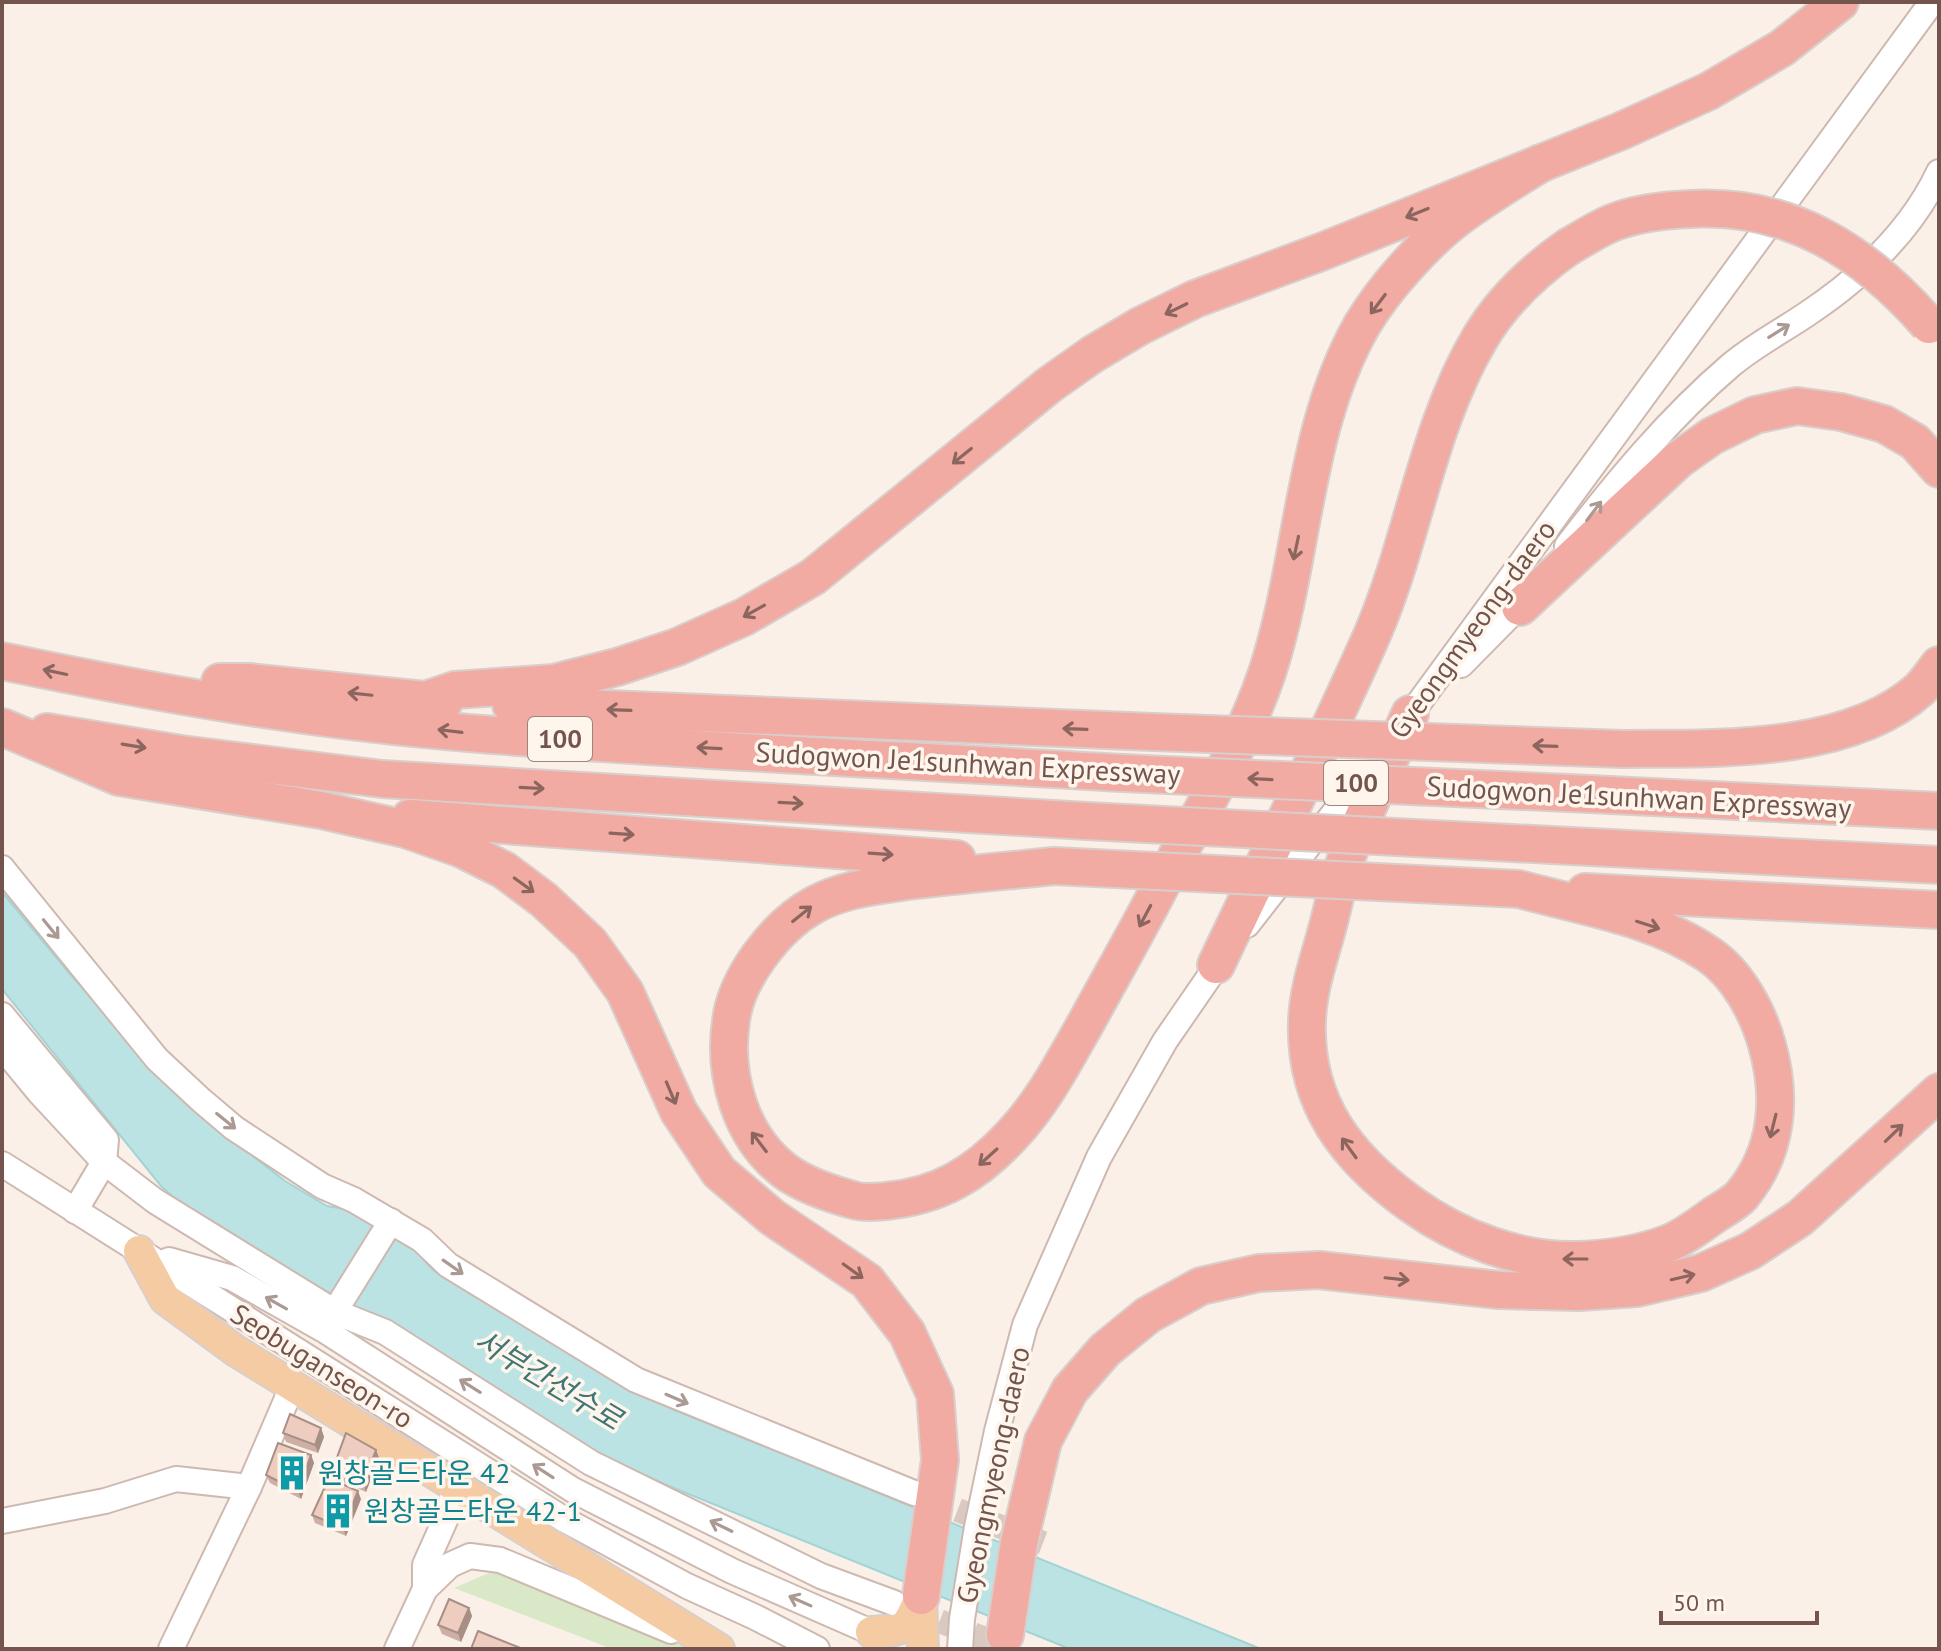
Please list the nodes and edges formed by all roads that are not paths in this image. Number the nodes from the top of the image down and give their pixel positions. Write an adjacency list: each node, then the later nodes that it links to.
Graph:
1 (1840, 2): 3 (highway)
2 (1932, 2): 12 (street, Gyeongmyeong-daero)
3 (1541, 163): 11 (highway, one-way to 11); 17 (highway, one-way to 17)
4 (1939, 172): 7 (street, one-way to 4)
5 (1934, 332): 21 (highway, bridge)
6 (1939, 469): 7 (highway)
7 (1520, 607): 12 (street)
8 (2, 661): 10 (highway, Sudogwon Je1sunhwan Expressway / 100, one-way to 8)
9 (1939, 665): 11 (highway, one-way to 11, bridge)
10 (109, 684): 11 (highway, one-way to 10); 15 (highway, Sudogwon Je1sunhwan Expressway / 100, one-way to 10, bridge)
11 (423, 701)
12 (1410, 714): 19 (highway, one-way to 12); 21 (street, Gyeongmyeong-daero)
13 (2, 726): 14 (highway); 16 (highway, Sudogwon Je1sunhwan Expressway / 100, one-way to 16, bridge)
14 (321, 810): 17 (highway, one-way to 17); 34 (highway, one-way to 34)
15 (1939, 811)
16 (1939, 865)
17 (1054, 866): 19 (highway, bridge)
18 (2, 868): 28 (street, one-way to 28)
19 (1519, 889): 20 (highway)
20 (1939, 910)
21 (1216, 965): 45 (street, Gyeongmyeong-daero)
22 (2, 1015): 25 (street)
23 (2, 1047): 25 (street)
24 (1939, 1092): 39 (highway, one-way to 24)
25 (104, 1162): 27 (street); 30 (street)
26 (2, 1164): 27 (street, Seobuganseon-ro)
27 (75, 1211): 29 (street, Seobuganseon-ro)
28 (389, 1224): 30 (street); 34 (street, one-way to 34)
29 (139, 1251): 30 (street, one-way to 29); 31 (main road); 43 (street, Seobuganseon-ro)
30 (333, 1314): 37 (street, one-way to 30); 38 (street, one-way to 30)
31 (292, 1387): 32 (street); 33 (main road)
32 (249, 1487): 35 (street); 41 (street)
33 (454, 1488): 36 (street); 40 (main road)
34 (924, 1502): 37 (highway)
35 (2, 1521)
36 (425, 1589): 40 (street); 42 (street)
37 (908, 1600): 38 (main road); 44 (main road)
38 (879, 1641)
39 (1007, 1644)
40 (717, 1648)
41 (171, 1649)
42 (397, 1649)
43 (817, 1649)
44 (923, 1649)
45 (960, 1649)

